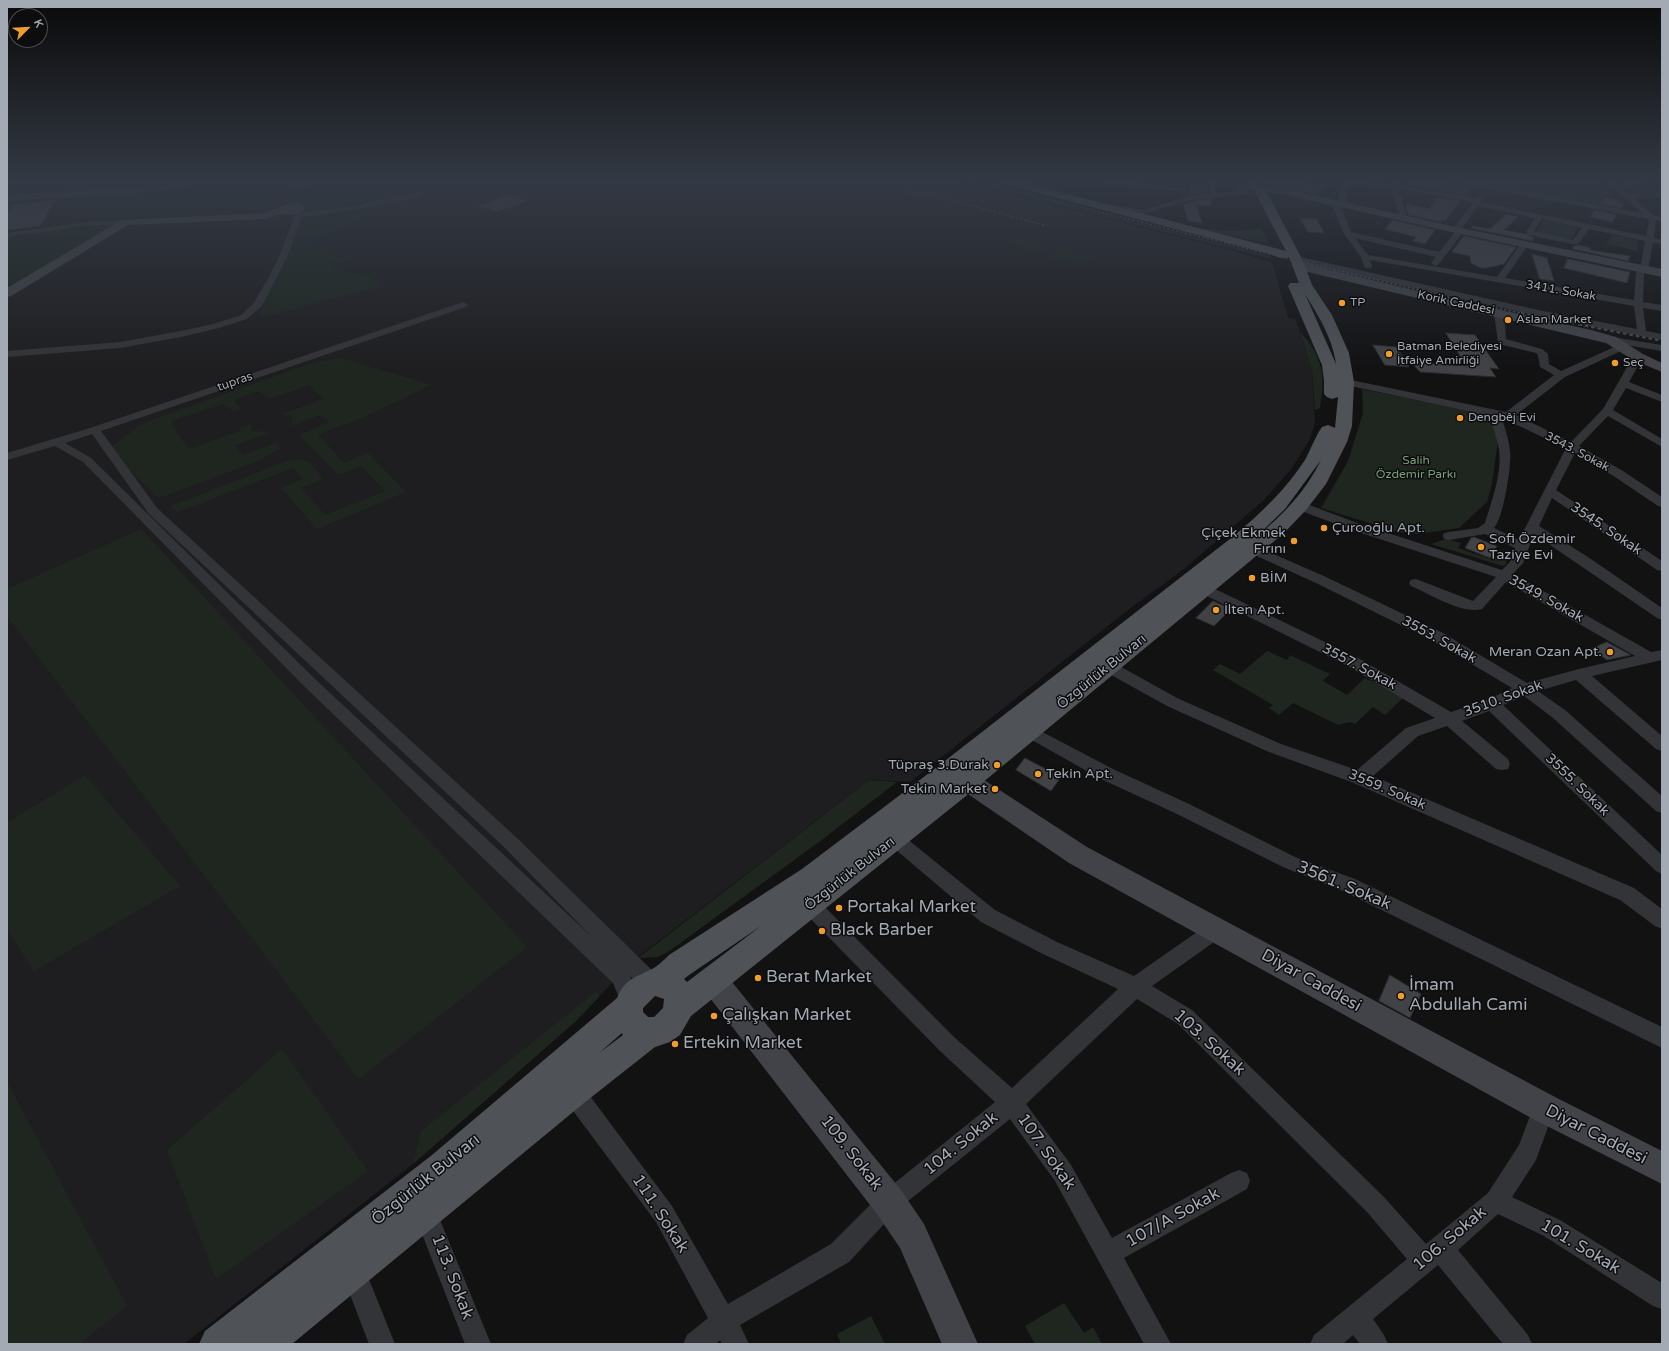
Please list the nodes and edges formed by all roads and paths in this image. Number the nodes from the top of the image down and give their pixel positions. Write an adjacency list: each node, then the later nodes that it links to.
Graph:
1 (89, 244): 22 (street)
2 (287, 244): 32 (street)
3 (1247, 244): 14 (main road)
4 (1280, 244): 14 (main road)
5 (1285, 244): 14 (main road)
6 (1355, 244): 15 (street)
7 (1392, 244): 13 (street)
8 (1448, 244): 13 (street)
9 (1506, 244): 12 (street)
10 (1513, 244): 17 (street)
11 (1649, 244): 17 (street)
12 (1522, 248): 17 (street); 21 (street)
13 (1440, 255): 16 (street)
14 (1291, 256): 19 (street); 26 (street, Korik Caddesi); 27 (main road, Özgürlük Bulvarı); 27 (main road, Özgürlük Bulvarı)
15 (1365, 257): 16 (street, 3411. Sokak); 19 (street)
16 (1432, 268): 21 (street, 3411. Sokak)
17 (1642, 272): 18 (street); 20 (street); 23 (street)
18 (1662, 274)
19 (1372, 276): 28 (street)
20 (1662, 277)
21 (1499, 280): 23 (street, 3411. Sokak)
22 (7, 293)
23 (1638, 303): 25 (street, 3411. Sokak); 28 (street)
24 (463, 305): 41 (street, tupras)
25 (1662, 308)
26 (1499, 313): 30 (street, Korik Caddesi); 35 (street)
27 (1323, 331): 36 (main road, Özgürlük Bulvarı); 78 (main road, Özgürlük Bulvarı)
28 (1642, 334): 29 (street)
29 (1662, 337)
30 (1617, 343): 31 (street); 33 (street, Korik Caddesi); 35 (street)
31 (1662, 348)
32 (7, 354)
33 (1638, 357): 34 (street, Korik Caddesi); 37 (street)
34 (1662, 368)
35 (1561, 375): 40 (street)
36 (1346, 382): 40 (street, 3543. Sokak); 48 (main road, Özgürlük Bulvarı)
37 (1623, 383): 38 (street); 39 (street)
38 (1662, 399)
39 (1606, 411): 43 (street); 44 (street)
40 (1502, 415): 44 (street, 3543. Sokak); 50 (street)
41 (94, 430): 42 (street, tupras); 78 (street)
42 (56, 442): 45 (street, tupras); 78 (street)
43 (1662, 444)
44 (1572, 447): 46 (street); 47 (street, 3543. Sokak)
45 (7, 457)
46 (1551, 492): 49 (street); 54 (street, 3545. Sokak)
47 (1662, 503)
48 (1300, 506): 53 (main road, Özgürlük Bulvarı); 55 (street, 3549. Sokak)
49 (1532, 526): 52 (street); 58 (street)
50 (1485, 529): 51 (street); 52 (street)
51 (1449, 536)
52 (1522, 546): 55 (street)
53 (1253, 549): 57 (main road, Özgürlük Bulvarı); 62 (street, 3553. Sokak)
54 (1662, 567)
55 (1504, 575): 56 (street); 59 (street, 3549. Sokak)
56 (1416, 583)
57 (1204, 589): 60 (main road, Özgürlük Bulvarı); 64 (street, 3557. Sokak)
58 (1662, 615)
59 (1656, 657): 61 (street, 3510. Sokak)
60 (1108, 667): 65 (main road, Özgürlük Bulvarı); 68 (street, 3559. Sokak)
61 (1579, 674): 62 (street, 3510. Sokak); 66 (street)
62 (1525, 689): 63 (street, 3510. Sokak); 70 (street, 3553. Sokak)
63 (1492, 704): 64 (street, 3510. Sokak); 72 (street, 3555. Sokak)
64 (1450, 719): 67 (street, 3557. Sokak); 68 (street, 3510. Sokak)
65 (1029, 731): 69 (main road, Özgürlük Bulvarı); 80 (street, 3561. Sokak)
66 (1662, 745)
67 (1502, 764)
68 (1360, 778): 74 (street, 3559. Sokak)
69 (968, 781): 71 (main road, Özgürlük Bulvarı); 75 (street, Diyar Caddesi)
70 (1662, 806)
71 (895, 839): 73 (main road, Özgürlük Bulvarı); 77 (street, 103. Sokak)
72 (1662, 866)
73 (810, 905): 76 (main road, Özgürlük Bulvarı); 82 (street, 107. Sokak)
74 (1662, 920)
75 (1217, 929): 77 (street, 104. Sokak); 83 (street, Diyar Caddesi)
76 (713, 980): 79 (main road, Özgürlük Bulvarı); 87 (street, 109. Sokak)
77 (1135, 987): 82 (street, 104. Sokak); 90 (street, 103. Sokak)
78 (644, 1001): 79 (main road); 79 (main road); 81 (main road, Özgürlük Bulvarı); 95 (main road, Özgürlük Bulvarı)
79 (680, 1006)
80 (1662, 1038)
81 (573, 1092): 88 (main road, Özgürlük Bulvarı); 94 (street, 111. Sokak)
82 (1012, 1103): 87 (street, 104. Sokak); 89 (street, 107. Sokak)
83 (1544, 1108): 84 (street, Diyar Caddesi); 86 (street, 106. Sokak)
84 (1662, 1168)
85 (1239, 1182): 89 (street, 107/A Sokak)
86 (1496, 1201): 90 (street, 106. Sokak); 92 (street, 101. Sokak)
87 (889, 1202): 94 (street, 104. Sokak); 101 (street, 109. Sokak)
88 (425, 1211): 91 (main road, Özgürlük Bulvarı); 98 (street, 113. Sokak)
89 (1108, 1254): 102 (street, 107. Sokak)
90 (1433, 1255): 93 (street, 106. Sokak); 105 (street, 103. Sokak)
91 (353, 1271): 96 (main road, Özgürlük Bulvarı); 97 (street)
92 (1662, 1297)
93 (1356, 1317): 103 (street, 106. Sokak); 104 (street)
94 (723, 1321): 99 (street, 104. Sokak); 100 (street, 111. Sokak)
95 (218, 1344)
96 (263, 1344)
97 (382, 1344)
98 (478, 1344)
99 (696, 1344)
100 (736, 1344)
101 (960, 1344)
102 (1158, 1344)
103 (1323, 1344)
104 (1375, 1344)
105 (1519, 1344)

